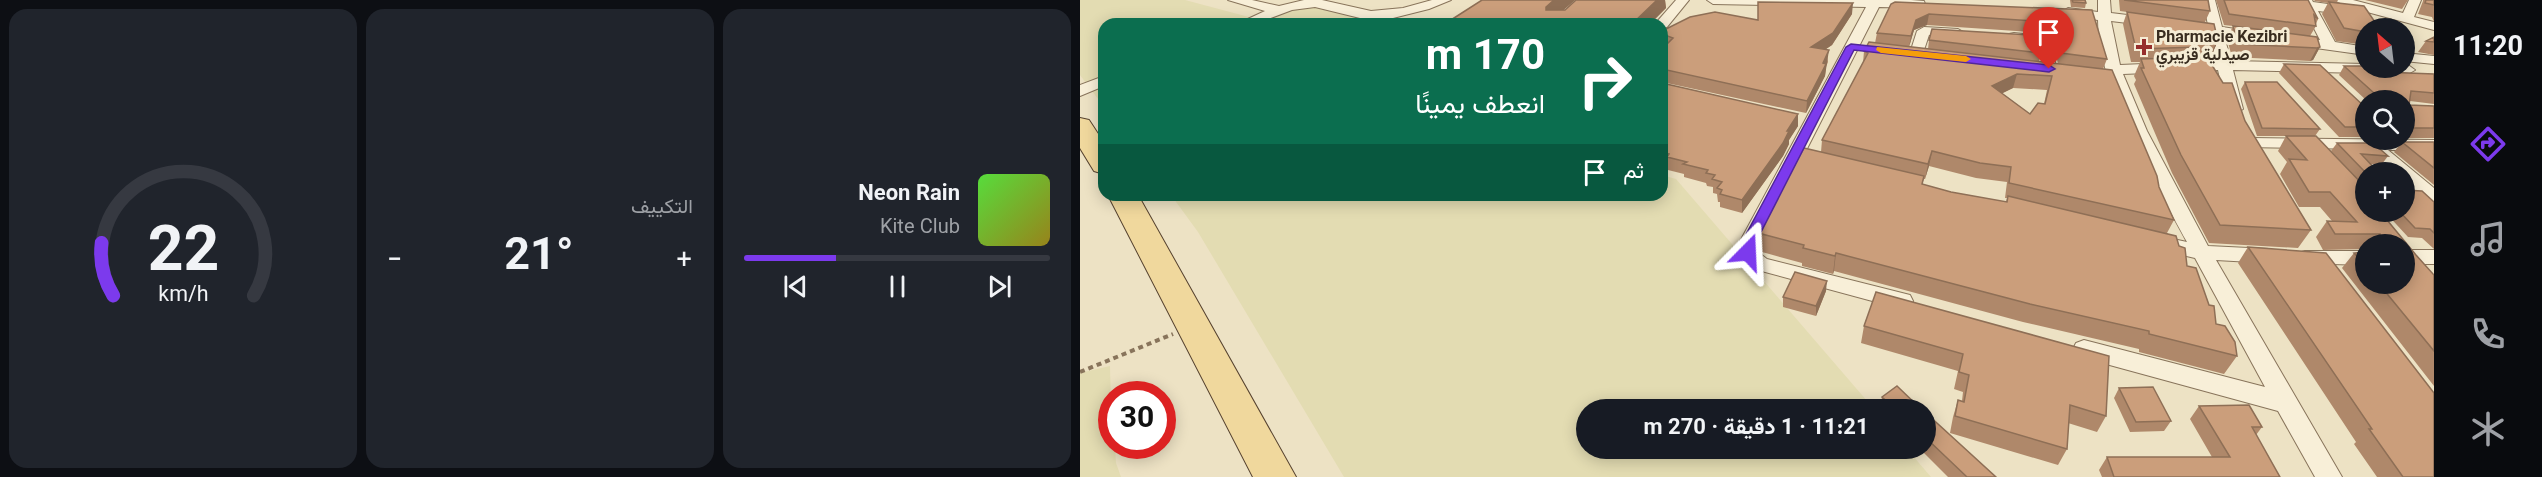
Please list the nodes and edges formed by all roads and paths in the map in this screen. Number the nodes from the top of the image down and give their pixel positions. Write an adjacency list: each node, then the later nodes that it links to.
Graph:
1 (1234, 0): 15 (street)
2 (1445, 0): 15 (street)
3 (1683, 0): 18 (street)
4 (1713, 0): 9 (street)
5 (2209, 0): 22 (street)
6 (2262, 0): 11 (street)
7 (2339, 0): 13 (street)
8 (2415, 0): 19 (street)
9 (1790, 1): 10 (street)
10 (1875, 1): 12 (street); 26 (street)
11 (2304, 3): 13 (street); 25 (street)
12 (1931, 4)
13 (2360, 6): 19 (street)
14 (2104, 8): 16 (street); 22 (street); 38 (street)
15 (1281, 10): 17 (street)
16 (2052, 10)
17 (1260, 18)
18 (1667, 18)
19 (2407, 18)
20 (2415, 20): 21 (street)
21 (2434, 26)
22 (2215, 30): 25 (street); 32 (street)
23 (1975, 34): 29 (street)
24 (1997, 36): 37 (street)
25 (2323, 45): 28 (street); 35 (street)
26 (1851, 47): 27 (street); 51 (street)
27 (1873, 49)
28 (2355, 49)
29 (1917, 53)
30 (2415, 58): 31 (street)
31 (2434, 60)
32 (2224, 65): 33 (street); 38 (street); 45 (street)
33 (2261, 65): 34 (street); 40 (street)
34 (2316, 65): 35 (street); 42 (street)
35 (2333, 66): 36 (street)
36 (2355, 67)
37 (2050, 69)
38 (2116, 75): 39 (street); 58 (street)
39 (2095, 76)
40 (2277, 82)
41 (1098, 83): 43 (street)
42 (2338, 87)
43 (1080, 91)
44 (1080, 126): 50 (main road)
45 (2251, 143): 48 (street); 53 (street)
46 (2415, 144): 47 (street)
47 (2434, 145)
48 (2355, 147)
49 (2379, 150): 54 (street)
50 (1098, 155)
51 (1794, 156): 52 (street); 64 (street)
52 (1817, 161)
53 (2262, 162)
54 (2434, 198)
55 (1126, 201): 65 (main road)
56 (2135, 237): 58 (street)
57 (2305, 239): 62 (street)
58 (2201, 252): 62 (street); 68 (street)
59 (2415, 252): 60 (street)
60 (2434, 257)
61 (2355, 258): 62 (street)
62 (2319, 259): 63 (street)
63 (2336, 277)
64 (1921, 306)
65 (1191, 325): 67 (path); 69 (main road)
66 (2070, 346): 68 (street)
67 (1080, 372)
68 (2287, 403): 70 (street)
69 (1275, 477)
70 (2329, 477)

